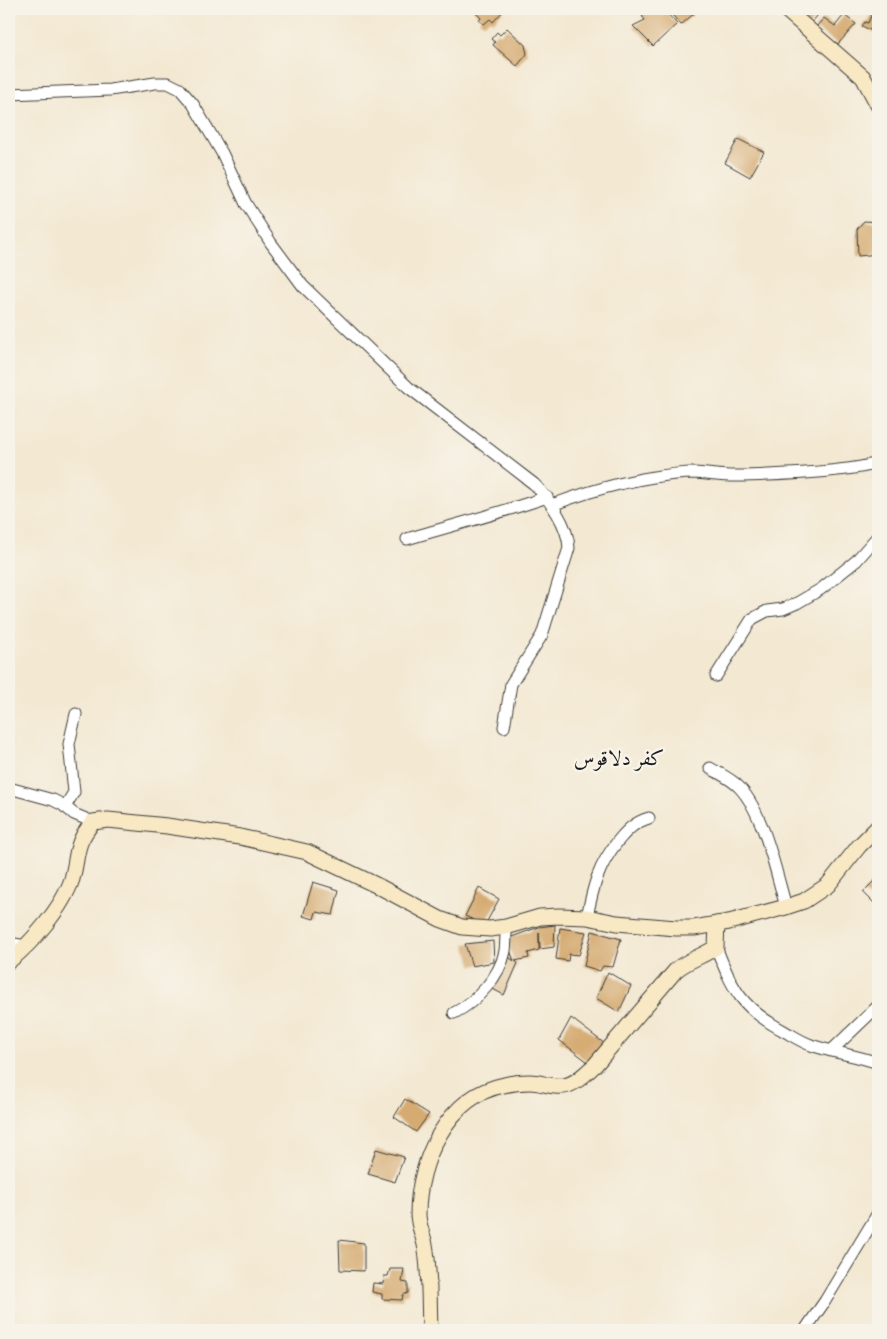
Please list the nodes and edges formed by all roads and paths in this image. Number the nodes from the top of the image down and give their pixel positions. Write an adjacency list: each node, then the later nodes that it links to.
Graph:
1 (785, 9): 2 (main road)
2 (875, 89): 4 (main road)
3 (9, 94): 6 (street)
4 (878, 104)
5 (878, 463): 6 (street)
6 (550, 501): 8 (street); 11 (street)
7 (878, 536): 9 (street)
8 (407, 539)
9 (716, 676)
10 (76, 714): 14 (street)
11 (504, 727)
12 (710, 768): 18 (street)
13 (9, 788): 14 (street)
14 (65, 807): 16 (street)
15 (649, 818): 19 (street)
16 (92, 822): 21 (main road); 23 (main road)
17 (877, 830): 18 (main road)
18 (786, 907): 20 (main road)
19 (587, 917): 20 (main road); 21 (main road)
20 (717, 924): 24 (main road)
21 (506, 927): 27 (street)
22 (9, 943): 23 (street)
23 (25, 946): 25 (main road)
24 (716, 947): 28 (street); 31 (main road)
25 (9, 961)
26 (878, 1006): 28 (street)
27 (454, 1014)
28 (831, 1051): 29 (street)
29 (878, 1063)
30 (878, 1213): 32 (street)
31 (430, 1330)
32 (805, 1330)

